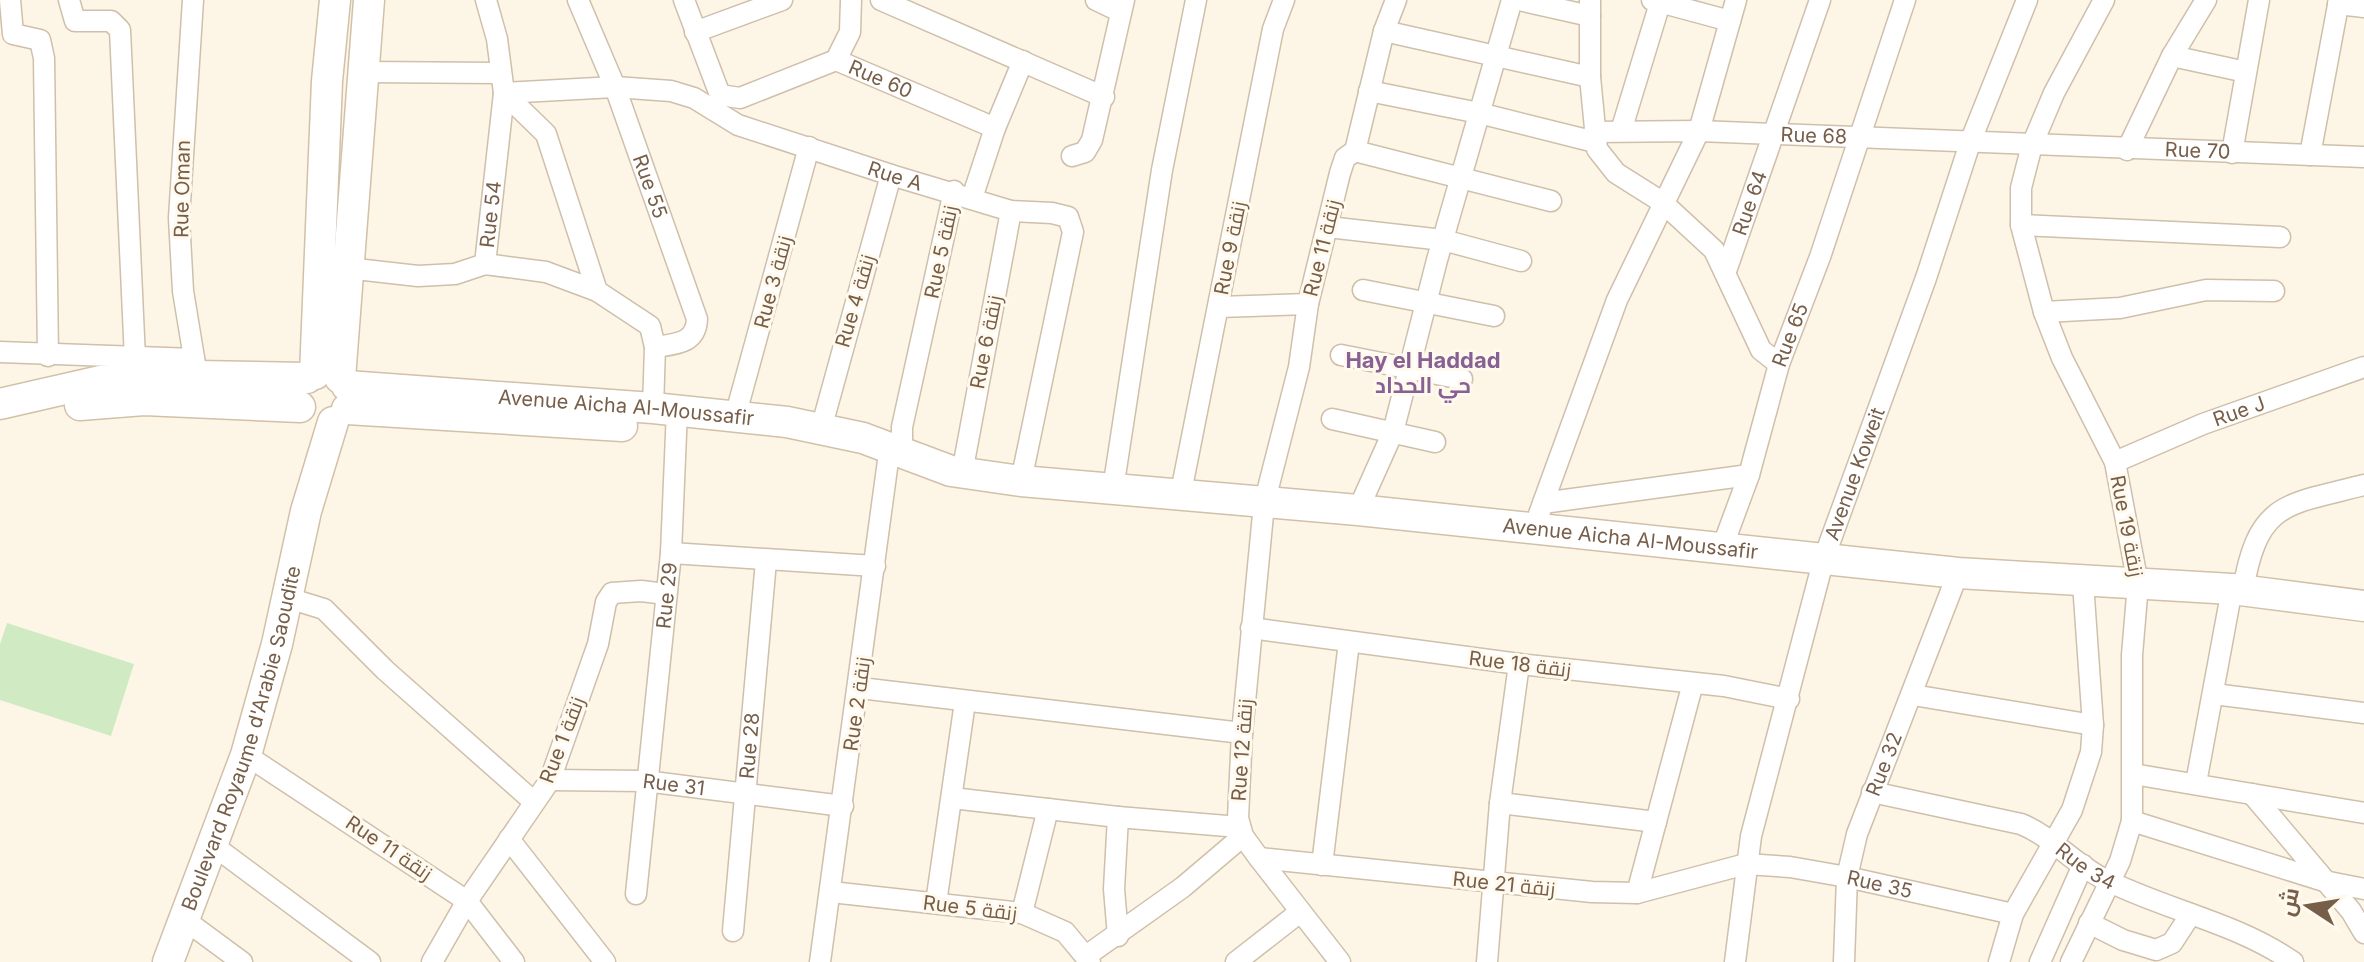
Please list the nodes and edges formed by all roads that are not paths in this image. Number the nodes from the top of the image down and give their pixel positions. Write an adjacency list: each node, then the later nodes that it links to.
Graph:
1 (10, 0): 87 (street)
2 (69, 0): 88 (street)
3 (193, 0): 91 (street, Rue Oman)
4 (335, 0): 94 (street, Boulevard Royaume d'Arabie Saoudite)
5 (369, 0): 37 (street, Boulevard Royaume d'Arabie Saoudite)
6 (486, 0): 40 (street, Rue 54)
7 (578, 0): 41 (street, Rue 55)
8 (684, 0): 32 (street)
9 (782, 0): 32 (street)
10 (851, 0): 35 (street)
11 (881, 0): 36 (street)
12 (1096, 0): 27 (street)
13 (1196, 0): 108 (street)
14 (1284, 0): 81 (street, Rue 9 زنقة)
15 (1396, 0): 31 (street, Rue 11 زنقة)
16 (1512, 0): 33 (street)
17 (1519, 0): 29 (street)
18 (1736, 0): 30 (street)
19 (1820, 0): 49 (street, Rue 64)
20 (1905, 0): 51 (street, Rue 65)
21 (2027, 0): 52 (street, Avenue Koweit)
22 (2104, 0): 54 (street, Rue 19 زنقة)
23 (2206, 0): 34 (street)
24 (2259, 0): 38 (street)
25 (1656, 1): 30 (street); 47 (street)
26 (2338, 2): 28 (street); 59 (street)
27 (1122, 6): 43 (street)
28 (2364, 7)
29 (1590, 8): 39 (street)
30 (1730, 21): 48 (street)
31 (1384, 31): 33 (street); 42 (street, Rue 11 زنقة)
32 (695, 32): 44 (street)
33 (1496, 54): 39 (street); 45 (street)
34 (2172, 56): 38 (street); 56 (street)
35 (836, 60): 44 (street, Rue 60); 46 (street, Rue 60)
36 (1023, 61): 43 (street); 46 (street, Rue 5 زنقة)
37 (363, 72): 40 (street, Rue A); 74 (street, Boulevard Royaume d'Arabie Saoudite)
38 (2246, 72): 58 (street)
39 (1590, 77): 50 (street)
40 (502, 83): 41 (street, Rue A); 73 (street, Rue 54); 77 (street)
41 (615, 87): 44 (street, Rue A); 84 (street, Rue 55)
42 (1369, 91): 45 (street, Rue 68); 57 (street, Rue 11 زنقة)
43 (1104, 97): 60 (street)
44 (715, 102): 55 (street, Rue A)
45 (1479, 113): 50 (street, Rue 68); 63 (street)
46 (995, 128): 64 (street, Rue 5 زنقة)
47 (1621, 131): 48 (street, Rue 68); 50 (street, Rue 68)
48 (1699, 131): 49 (street, Rue 68); 66 (street)
49 (1772, 135): 51 (street, Rue 68); 75 (street, Rue 64)
50 (1594, 137): 66 (street)
51 (1857, 138): 52 (street, Rue 68); 89 (street, Rue 65)
52 (1971, 140): 53 (street, Rue 68); 115 (street, Avenue Koweit)
53 (2004, 143): 54 (street, Rue 70)
54 (2030, 145): 56 (street, Rue 70); 68 (street, Rue 19 زنقة)
55 (809, 147): 62 (street, Rue A); 97 (street, Rue 3 زنقة)
56 (2127, 150): 58 (street, Rue 70)
57 (1355, 151): 63 (street); 69 (street, Rue 11 زنقة)
58 (2232, 153): 59 (street, Rue 70)
59 (2310, 155): 61 (street, Rue 70)
60 (1072, 156)
61 (2364, 157)
62 (891, 175): 64 (street, Rue A); 99 (street, Rue 4 زنقة)
63 (1460, 178): 65 (street); 71 (street)
64 (963, 194): 67 (street, Rue A); 102 (street, Rue 5 زنقة)
65 (1551, 201)
66 (1662, 202): 75 (street); 112 (street)
67 (1011, 211): 104 (street, Rue 6 زنقة); 106 (street, Rue A)
68 (2021, 225): 70 (street); 82 (street, Rue 19 زنقة)
69 (1328, 227): 71 (street); 80 (street, Rue 11 زنقة)
70 (2280, 237)
71 (1443, 240): 72 (street); 79 (street)
72 (1521, 261)
73 (485, 264): 74 (street); 77 (street, Rue 54)
74 (347, 268): 94 (street, Boulevard Royaume d'Arabie Saoudite)
75 (1726, 271): 89 (street)
76 (1363, 290): 79 (street)
77 (597, 291): 84 (street, Rue 54)
78 (2274, 291): 82 (street)
79 (1426, 302): 83 (street); 92 (street)
80 (1308, 304): 81 (street); 110 (street, Rue 11 زنقة)
81 (1219, 307): 109 (street, Rue 9 زنقة)
82 (2044, 312): 103 (street, Rue 19 زنقة)
83 (1494, 316)
84 (655, 347): 96 (street)
85 (0, 352): 87 (street)
86 (1341, 355): 92 (street)
87 (48, 356): 88 (street)
88 (135, 359): 91 (street)
89 (1779, 364): 105 (street, Rue 65)
90 (2364, 367): 103 (street, Rue J)
91 (195, 368): 94 (street, Avenue Aicha Al-Moussafir); 95 (street, Avenue Aicha Al-Moussafir)
92 (1410, 368): 93 (street); 100 (street)
93 (1462, 379)
94 (325, 396): 95 (street, Avenue Aicha Al-Moussafir); 96 (street, Avenue Aicha Al-Moussafir); 123 (street, Boulevard Royaume d'Arabie Saoudite)
95 (2, 404)
96 (669, 416): 97 (street, Avenue Aicha Al-Moussafir); 102 (street, Avenue Aicha Al-Moussafir); 114 (street, Rue 29)
97 (735, 417): 99 (street, Avenue Aicha Al-Moussafir)
98 (1332, 419): 100 (street)
99 (821, 429): 102 (street, Avenue Aicha Al-Moussafir)
100 (1393, 432): 101 (street); 111 (street)
101 (1435, 442)
102 (895, 452): 104 (street, Avenue Aicha Al-Moussafir); 117 (street, Rue 2 زنقة)
103 (2115, 462): 120 (street, Rue 19 زنقة)
104 (962, 473): 106 (street, Avenue Aicha Al-Moussafir)
105 (1749, 475): 112 (street); 113 (street, Rue 65)
106 (1021, 481): 108 (street, Avenue Aicha Al-Moussafir)
107 (2364, 485): 121 (street)
108 (1113, 489): 109 (street, Avenue Aicha Al-Moussafir)
109 (1180, 497): 110 (street, Avenue Aicha Al-Moussafir)
110 (1264, 504): 111 (street, Avenue Aicha Al-Moussafir); 125 (street, Rue 12 زنقة)
111 (1358, 510): 112 (street, Avenue Aicha Al-Moussafir)
112 (1538, 516): 113 (street, Avenue Aicha Al-Moussafir)
113 (1722, 548): 115 (street, Avenue Aicha Al-Moussafir)
114 (671, 553): 116 (street); 122 (street, Rue 29)
115 (1824, 558): 118 (street, Avenue Aicha Al-Moussafir); 132 (street, Avenue Koweit)
116 (766, 561): 117 (street); 143 (street, Rue 28)
117 (875, 566): 129 (street, Rue 2 زنقة)
118 (1958, 573): 119 (street, Avenue Aicha Al-Moussafir); 131 (street, Rue 32)
119 (2083, 583): 120 (street, Avenue Aicha Al-Moussafir); 135 (street)
120 (2138, 584): 121 (street, Avenue Aicha Al-Moussafir); 138 (street, Rue 19 زنقة)
121 (2238, 589): 124 (street, Avenue Aicha Al-Moussafir); 130 (street)
122 (666, 594): 139 (street, Rue 1 زنقة); 140 (street, Rue 29)
123 (288, 598): 137 (street, Boulevard Royaume d'Arabie Saoudite); 146 (street)
124 (2364, 606)
125 (1251, 628): 126 (street, Rue 18 زنقة); 136 (street, Rue 12 زنقة)
126 (1349, 642): 127 (street, Rue 18 زنقة); 160 (street)
127 (1519, 664): 128 (street, Rue 18 زنقة); 147 (street)
128 (1693, 683): 132 (street, Rue 18 زنقة); 153 (street)
129 (860, 688): 133 (street); 148 (street, Rue 2 زنقة)
130 (2214, 694): 134 (street); 141 (street)
131 (1913, 695): 135 (street); 142 (street, Rue 32)
132 (1789, 699): 159 (street, Avenue Koweit)
133 (965, 702): 136 (street); 145 (street)
134 (2364, 713)
135 (2093, 725): 156 (street)
136 (1242, 733): 154 (street, Rue 12 زنقة)
137 (246, 755): 157 (street, Boulevard Royaume d'Arabie Saoudite); 170 (street, Rue 11 زنقة)
138 (2133, 774): 141 (street); 152 (street, Rue 19 زنقة)
139 (550, 780): 140 (street, Rue 31); 146 (street, Rue 1 زنقة)
140 (645, 781): 143 (street, Rue 31); 169 (street, Rue 29)
141 (2196, 783): 144 (street)
142 (1872, 792): 156 (street, Rue 34); 162 (street, Rue 32)
143 (743, 793): 148 (street, Rue 31); 178 (street, Rue 28)
144 (2252, 794): 150 (street); 164 (street)
145 (952, 798): 149 (street); 171 (street)
146 (534, 802): 155 (street, Rue 1 زنقة)
147 (1500, 803): 153 (street); 165 (street)
148 (843, 806): 167 (street, Rue 2 زنقة)
149 (1048, 809): 151 (street); 173 (street)
150 (2364, 813)
151 (1118, 817): 154 (street); 180 (street)
152 (2132, 821): 163 (street, Rue 19 زنقة); 164 (street)
153 (1656, 822): 168 (street)
154 (1241, 832): 158 (street); 180 (street)
155 (509, 839): 170 (street, Rue 1 زنقة); 188 (street)
156 (2051, 844): 161 (street, Rue 34); 174 (street)
157 (214, 846): 176 (street, Boulevard Royaume d'Arabie Saoudite); 185 (street)
158 (1259, 858): 160 (street, Rue 21 زنقة); 172 (street)
159 (1746, 864): 162 (street, Rue 35); 168 (street, Rue 21 زنقة); 192 (street, Avenue Koweit)
160 (1322, 865): 165 (street, Rue 21 زنقة)
161 (2083, 865): 163 (street, Rue 34); 195 (street)
162 (1847, 877): 174 (street, Rue 35); 193 (street, Rue 32)
163 (2109, 880): 175 (street, Rue 34); 177 (street, Rue 19 زنقة)
164 (2324, 881): 166 (street); 179 (street)
165 (1494, 884): 168 (street, Rue 21 زنقة); 191 (street)
166 (2364, 889)
167 (831, 892): 171 (street, Rue 5 زنقة); 189 (street, Rue 2 زنقة)
168 (1637, 893)
169 (636, 894)
170 (467, 901): 186 (street, Rue 1 زنقة); 187 (street, Rue 11 زنقة)
171 (936, 903): 173 (street, Rue 5 زنقة)
172 (1300, 912): 182 (street); 190 (street)
173 (1022, 913): 181 (street, Rue 5 زنقة)
174 (2013, 914): 194 (street)
175 (2191, 914): 177 (street); 197 (street, Rue 34)
176 (185, 920): 183 (street, Boulevard Royaume d'Arabie Saoudite); 184 (street)
177 (2089, 923): 196 (street, Rue 19 زنقة)
178 (733, 931)
179 (2364, 933)
180 (1118, 936): 181 (street)
181 (1088, 959)
182 (1346, 961)
183 (168, 962)
184 (242, 962)
185 (370, 962)
186 (432, 962)
187 (514, 962)
188 (605, 962)
189 (820, 962)
190 (1236, 962)
191 (1487, 962)
192 (1735, 962)
193 (1844, 962)
194 (1999, 962)
195 (2040, 962)
196 (2071, 962)
197 (2293, 962)

